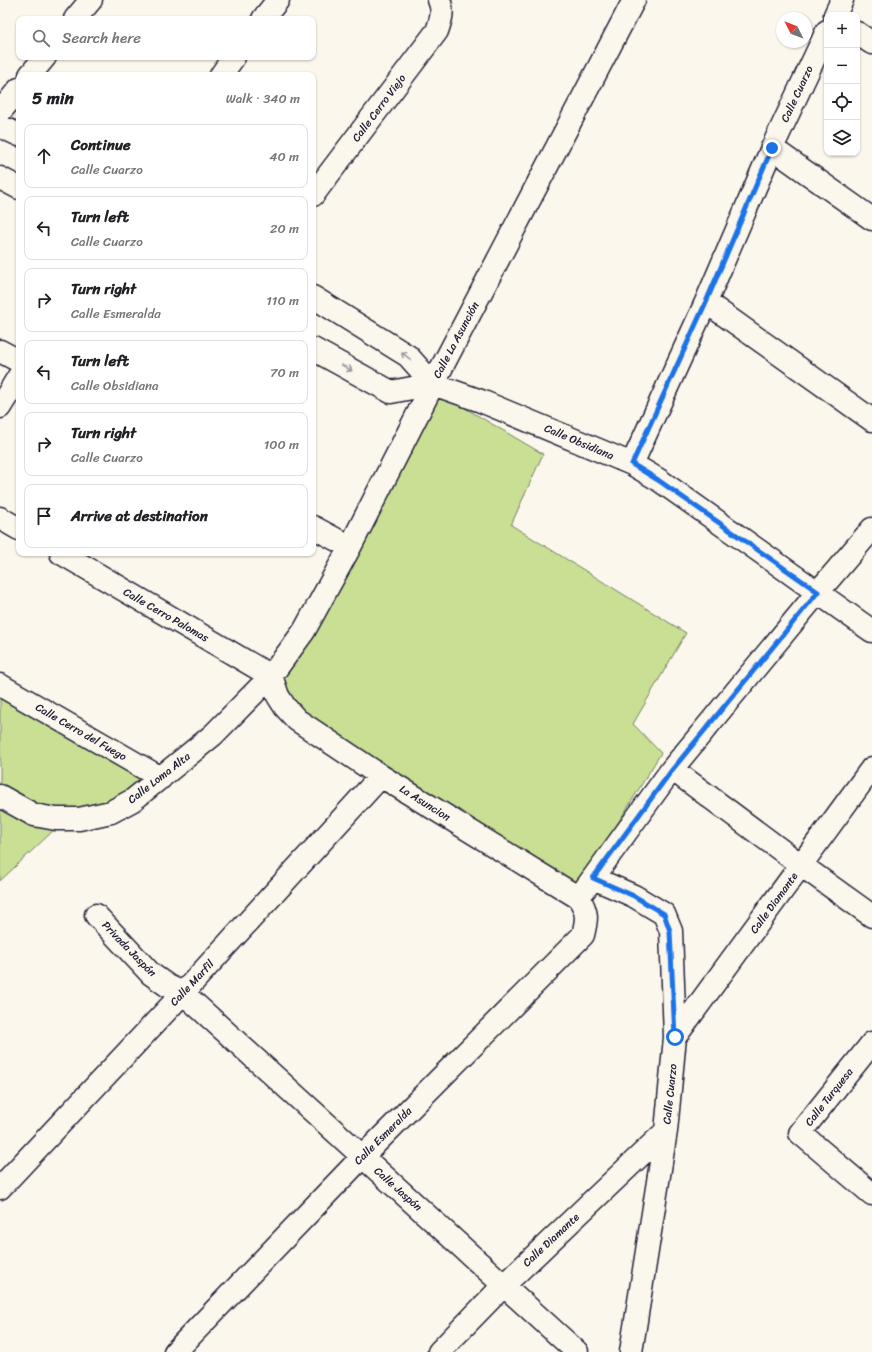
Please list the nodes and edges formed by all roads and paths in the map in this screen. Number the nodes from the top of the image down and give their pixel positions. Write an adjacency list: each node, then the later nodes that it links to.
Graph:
1 (91, 0): 7 (street)
2 (278, 0): 8 (street)
3 (634, 0): 31 (street, Calle La Asunción)
4 (842, 0): 6 (street)
5 (440, 9): 23 (street, Calle Cerro Viejo)
6 (836, 12)
7 (78, 16)
8 (265, 16)
9 (860, 35): 11 (street)
10 (824, 37): 20 (street, Calle Cuarzo)
11 (872, 44)
12 (42, 60): 14 (street)
13 (232, 60): 15 (street)
14 (32, 72)
15 (223, 72)
16 (16, 93): 17 (street)
17 (0, 112)
18 (0, 126): 19 (street)
19 (16, 134)
20 (772, 148): 24 (street); 26 (street, Calle Cuarzo)
21 (0, 178): 22 (street)
22 (16, 186)
23 (316, 191)
24 (872, 219)
25 (316, 299): 31 (street, Calle Obsidiana, one-way to 25)
26 (706, 302): 33 (street); 34 (street, Calle Cuarzo)
27 (0, 351): 29 (street)
28 (316, 351): 31 (street, one-way to 31)
29 (16, 359)
30 (16, 381): 32 (street)
31 (433, 384): 34 (street, Calle Obsidiana); 39 (street, Calle La Asunción)
32 (0, 407)
33 (872, 420)
34 (632, 464): 41 (street, Calle Obsidiana)
35 (0, 518): 36 (street)
36 (16, 527)
37 (316, 529): 39 (street)
38 (872, 529): 41 (street)
39 (350, 547): 43 (street, Calle La Asunción)
40 (65, 556): 43 (street, Calle Cerro Palomas)
41 (818, 592): 42 (street, Calle Obsidiana); 46 (street)
42 (872, 631)
43 (271, 676): 47 (street, La Asuncion); 48 (street, Calle Loma Alta)
44 (0, 685): 48 (street, Calle Cerro del Fuego)
45 (872, 768): 50 (street, Calle Diamante)
46 (672, 770): 50 (street); 51 (street)
47 (381, 776): 52 (street, La Asuncion); 55 (street, Calle Marfil)
48 (161, 778): 49 (street, Calle Loma Alta)
49 (0, 796)
50 (801, 866): 54 (street); 56 (street, Calle Diamante)
51 (593, 878): 52 (street); 56 (street, Calle Cuarzo)
52 (579, 898): 59 (street, Calle Esmeralda)
53 (96, 915): 55 (street, Privada Jaspón)
54 (872, 916)
55 (183, 994): 59 (street, Calle Jaspón); 60 (street, Calle Marfil)
56 (675, 1037): 58 (street, Calle Cuarzo)
57 (872, 1043): 61 (street, Calle Turquesa)
58 (666, 1131): 62 (street, Calle Diamante); 66 (street, Calle Cuarzo)
59 (362, 1157): 62 (street, Calle Jaspón); 63 (street, Calle Esmeralda)
60 (0, 1188)
61 (872, 1194)
62 (504, 1285): 64 (street, Calle Diamante); 65 (street, Calle Jaspón)
63 (176, 1352)
64 (439, 1352)
65 (577, 1352)
66 (631, 1352)

